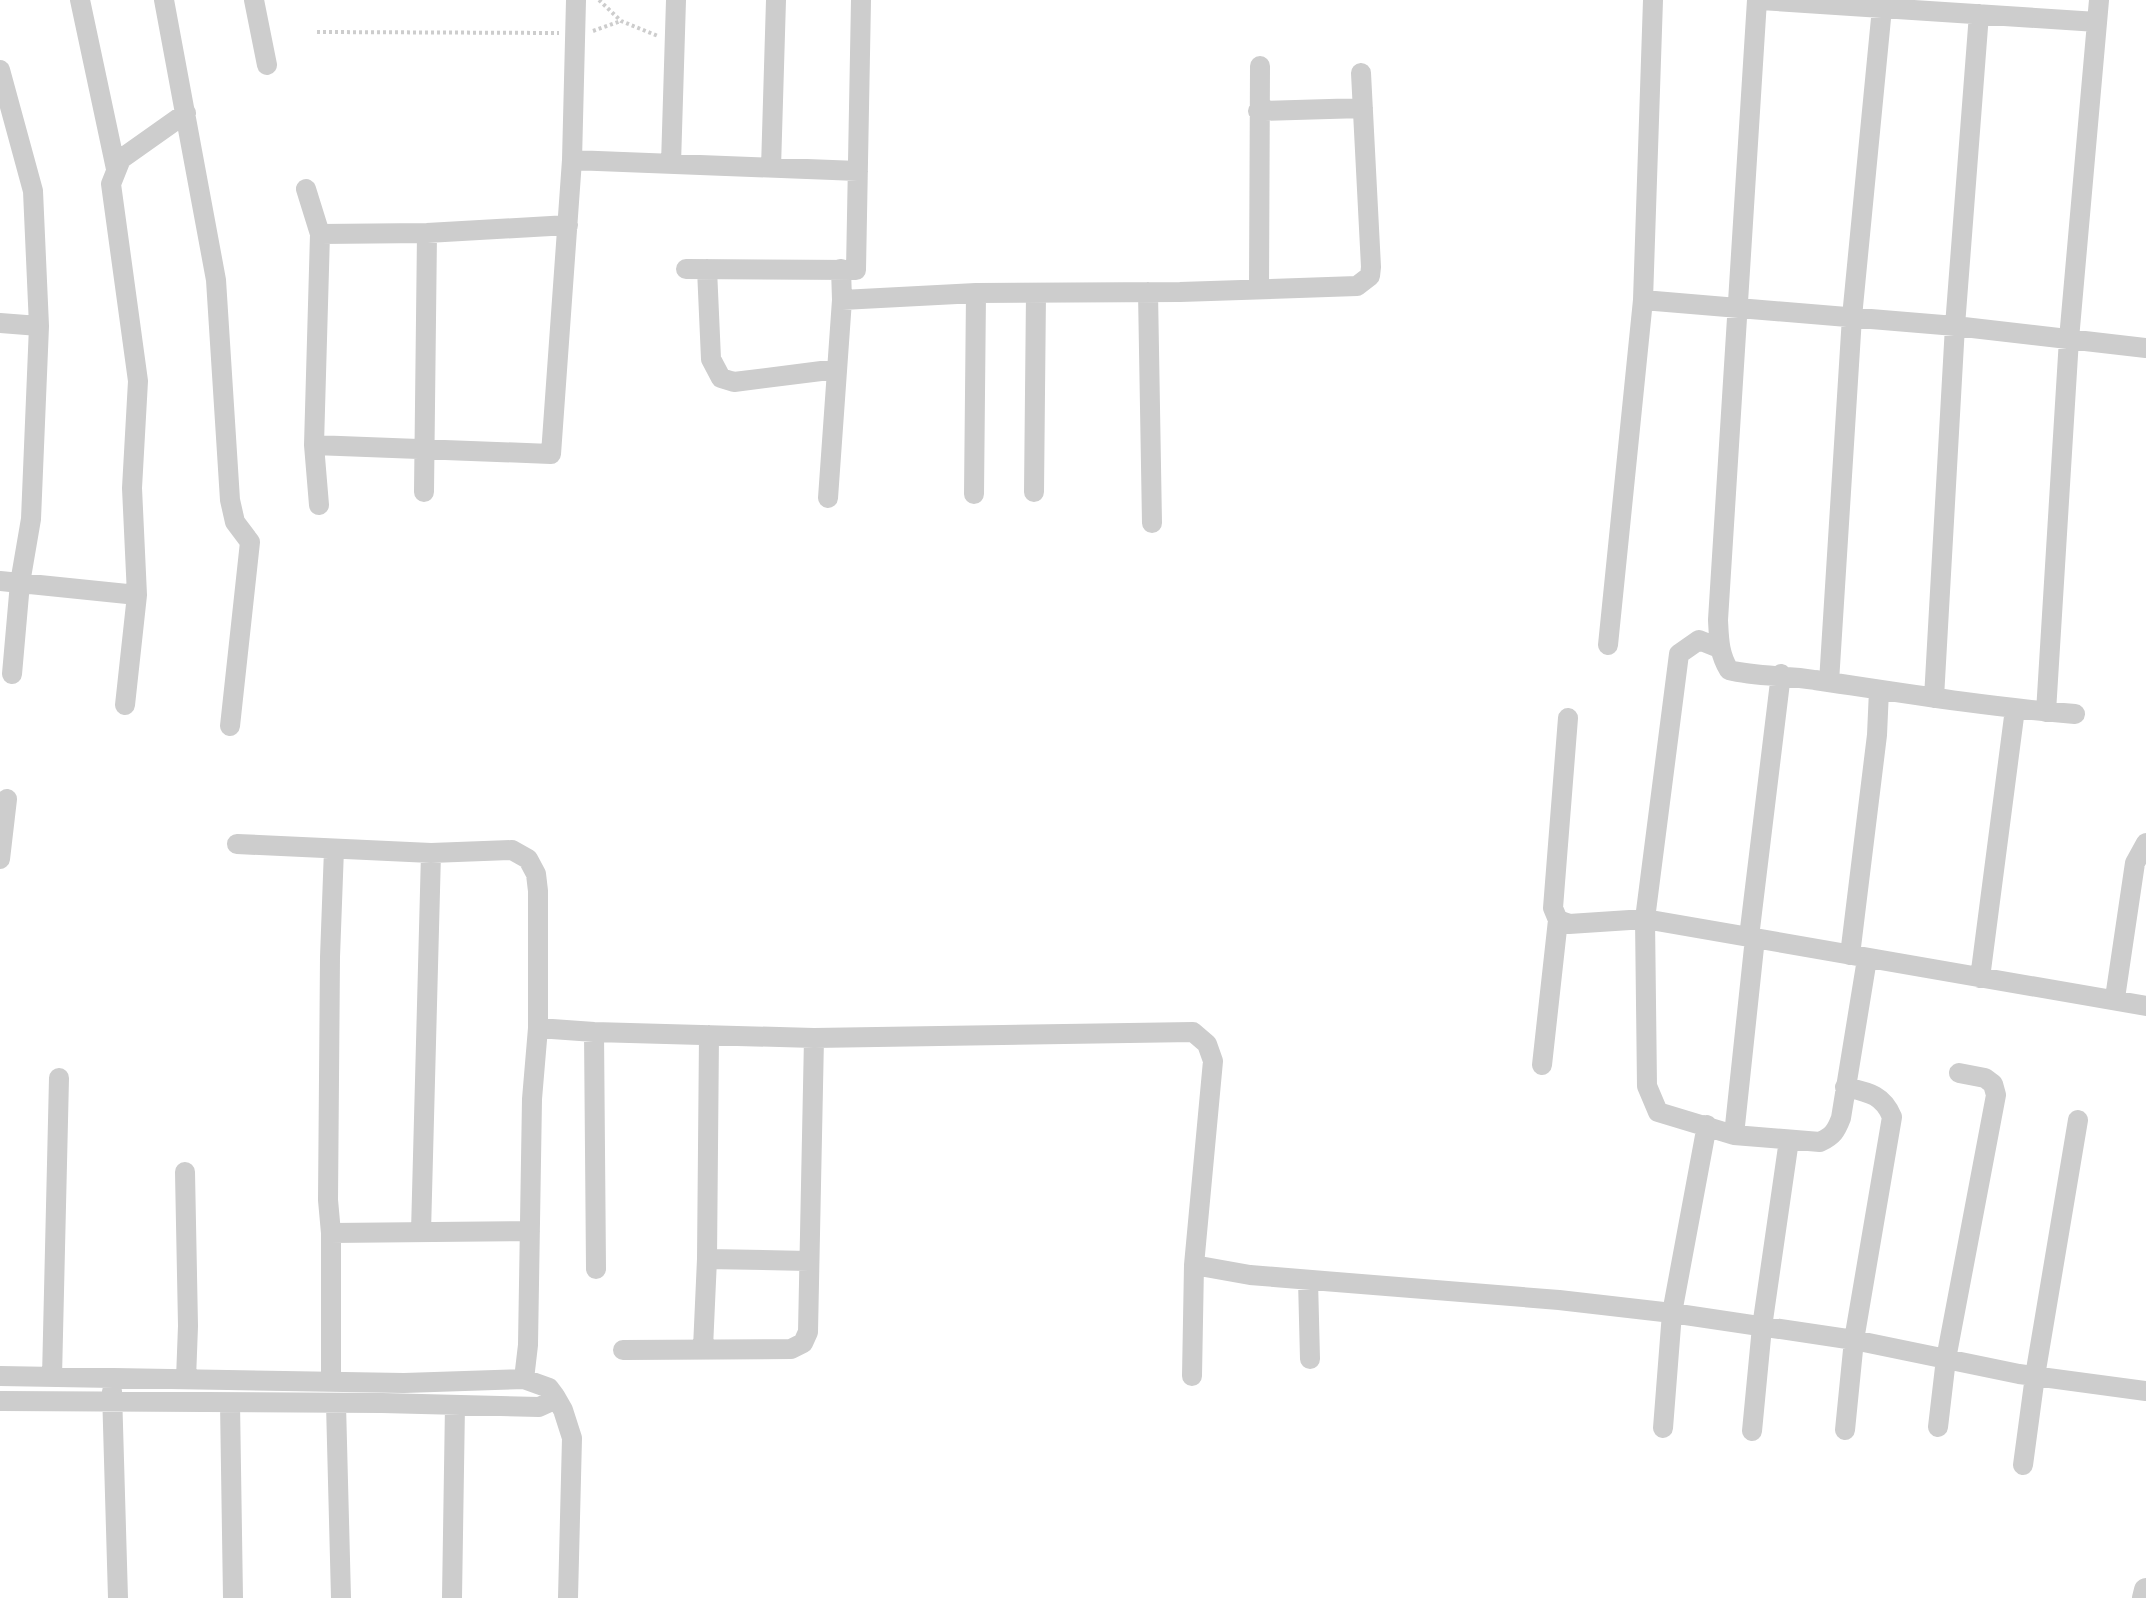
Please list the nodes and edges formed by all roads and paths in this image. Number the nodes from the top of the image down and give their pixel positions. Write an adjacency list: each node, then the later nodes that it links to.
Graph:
1 (80, 0): 29 (street)
2 (164, 0): 25 (street)
3 (254, 0): 19 (street)
4 (576, 0): 17 (street)
5 (599, 0): 14 (path)
6 (676, 0): 18 (street)
7 (776, 0): 28 (street)
8 (861, 0): 30 (street)
9 (1653, 0): 43 (street)
10 (1759, 0): 12 (street); 44 (street)
11 (2099, 0): 15 (street)
12 (1882, 8): 13 (street); 45 (street)
13 (1979, 14): 15 (street); 48 (street)
14 (621, 21): 17 (path); 18 (path)
15 (2097, 22): 49 (street)
16 (316, 32): 17 (path)
17 (575, 33): 26 (street)
18 (675, 43): 27 (street)
19 (267, 65)
20 (1260, 66): 24 (street)
21 (0, 70): 47 (street)
22 (1361, 73): 23 (street)
23 (1363, 108): 24 (street); 38 (street)
24 (1258, 111): 38 (street)
25 (186, 113): 29 (street); 75 (street)
26 (572, 160): 27 (street); 32 (street)
27 (671, 164): 28 (street)
28 (771, 168): 30 (street)
29 (116, 169): 62 (street)
30 (858, 171): 37 (street)
31 (306, 189): 34 (street)
32 (568, 225): 33 (street); 53 (street)
33 (427, 233): 34 (street); 53 (street)
34 (320, 234): 52 (street)
35 (686, 269): 36 (street)
36 (707, 269): 37 (street); 51 (street)
37 (841, 269): 42 (street)
38 (1259, 289): 39 (street)
39 (1148, 292): 41 (street); 59 (street)
40 (976, 293): 41 (street); 42 (street); 56 (street)
41 (1036, 293): 55 (street)
42 (842, 300): 51 (street)
43 (1643, 300): 44 (street); 63 (street)
44 (1736, 308): 45 (street); 64 (street)
45 (1851, 317): 48 (street); 67 (street)
46 (0, 324): 47 (street)
47 (39, 326): 61 (street)
48 (1955, 326): 49 (street); 69 (street)
49 (2068, 339): 50 (street); 72 (street)
50 (2146, 348)
51 (837, 369): 57 (street)
52 (314, 445): 53 (street); 58 (street)
53 (424, 449): 54 (street)
54 (424, 492)
55 (1034, 492)
56 (974, 494)
57 (828, 498)
58 (319, 505)
59 (1152, 523)
60 (0, 581): 61 (street)
61 (20, 583): 62 (street); 65 (street)
62 (137, 595): 70 (street)
63 (1608, 645)
64 (1719, 648): 66 (street); 82 (street)
65 (12, 674)
66 (1781, 674): 67 (street); 84 (street)
67 (1828, 682): 68 (street)
68 (1879, 690): 69 (street); 85 (street)
69 (1934, 698): 71 (street)
70 (125, 705)
71 (2015, 710): 72 (street); 86 (street)
72 (2046, 712): 73 (street)
73 (2075, 714)
74 (1568, 718): 83 (street)
75 (230, 726)
76 (7, 799): 81 (street)
77 (2146, 843): 87 (street)
78 (237, 844): 79 (street)
79 (334, 849): 80 (street); 103 (street)
80 (431, 853): 89 (street); 104 (street)
81 (0, 859)
82 (1645, 919): 83 (street); 84 (street); 98 (street)
83 (1558, 920): 93 (street)
84 (1752, 938): 85 (street); 99 (street)
85 (1858, 957): 86 (street); 96 (street)
86 (1980, 978): 87 (street)
87 (2115, 998): 88 (street)
88 (2146, 1006)
89 (538, 1028): 90 (street); 102 (street)
90 (594, 1032): 91 (street); 108 (street)
91 (709, 1035): 92 (street); 105 (street)
92 (814, 1038): 106 (street); 107 (street)
93 (1542, 1065)
94 (1959, 1073): 116 (street)
95 (59, 1078): 120 (street)
96 (1845, 1087): 100 (street); 112 (street)
97 (2078, 1120): 119 (street)
98 (1707, 1125): 99 (street); 110 (street)
99 (1734, 1135): 100 (street)
100 (1789, 1140): 111 (street)
101 (184, 1172): 122 (street)
102 (530, 1232): 104 (street); 123 (street)
103 (331, 1233): 104 (street); 124 (street)
104 (421, 1233)
105 (707, 1259): 106 (street); 113 (street)
106 (809, 1261): 113 (street)
107 (1194, 1265): 109 (street); 118 (street)
108 (596, 1269)
109 (1308, 1280): 110 (street); 115 (street)
110 (1672, 1313): 111 (street); 133 (street)
111 (1762, 1327): 112 (street); 135 (street)
112 (1854, 1340): 116 (street); 134 (street)
113 (703, 1348): 114 (street)
114 (623, 1350)
115 (1310, 1359)
116 (1946, 1359): 119 (street); 132 (street)
117 (0, 1376): 120 (street)
118 (1192, 1376)
119 (2035, 1376): 125 (street); 136 (street)
120 (52, 1377): 121 (street)
121 (112, 1378): 122 (street); 128 (street)
122 (186, 1379): 124 (street)
123 (524, 1379): 124 (street); 126 (street)
124 (331, 1382)
125 (2146, 1390)
126 (551, 1395): 131 (street); 142 (street)
127 (0, 1401): 128 (street)
128 (112, 1402): 129 (street); 138 (street)
129 (230, 1403): 130 (street); 139 (street)
130 (336, 1404): 131 (street); 140 (street)
131 (455, 1405): 141 (street)
132 (1938, 1427)
133 (1664, 1428)
134 (1845, 1430)
135 (1752, 1431)
136 (2023, 1465)
137 (2146, 1590): 143 (street)
138 (118, 1598)
139 (232, 1598)
140 (341, 1598)
141 (452, 1598)
142 (568, 1598)
143 (2144, 1598)

